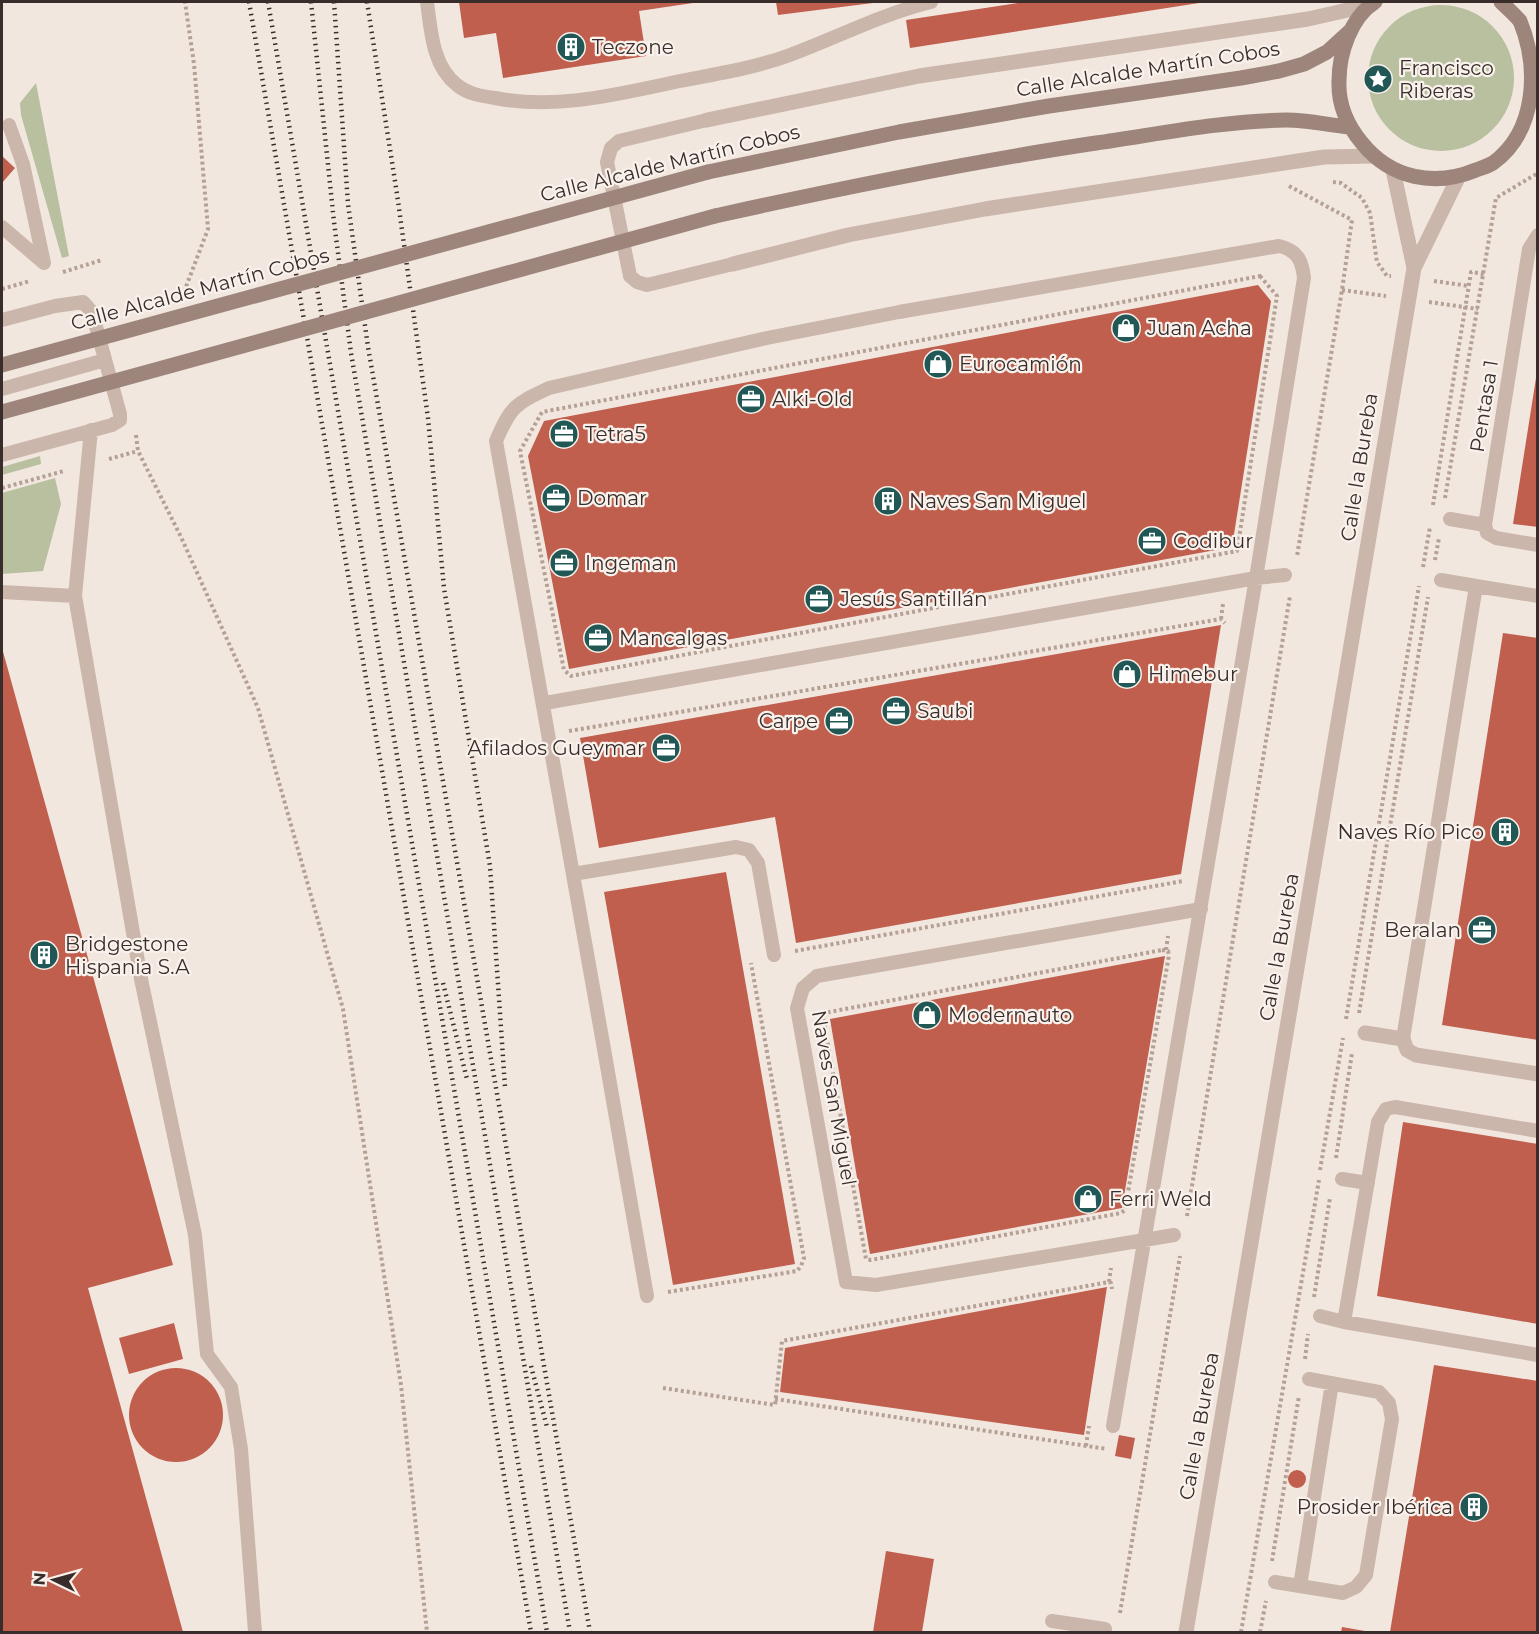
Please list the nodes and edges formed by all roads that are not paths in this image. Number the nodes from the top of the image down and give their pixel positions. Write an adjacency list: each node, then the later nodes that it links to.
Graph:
1 (427, 2): 2 (lane)
2 (931, 2)
3 (1501, 2): 5 (main road)
4 (1372, 3): 7 (main road); 8 (street, Calle Alcalde Martín Cobos)
5 (1520, 21): 6 (main road); 12 (main road)
6 (1538, 27)
7 (1350, 31): 10 (main road); 22 (main road, Calle Alcalde Martín Cobos, bridge)
8 (707, 120): 18 (lane)
9 (9, 124): 16 (lane)
10 (1349, 127): 13 (main road); 24 (main road, bridge)
11 (1538, 127): 12 (main road)
12 (1519, 137): 15 (main road)
13 (1373, 156): 14 (main road); 18 (street)
14 (1393, 170): 15 (main road); 19 (street, Calle la Bureba)
15 (1458, 178): 19 (street, Calle la Bureba)
16 (2, 227)
17 (1538, 235): 28 (lane, Pentasa 1)
18 (733, 264)
19 (1413, 273): 61 (street, Calle la Bureba)
20 (2, 320): 21 (lane)
21 (105, 360): 23 (lane); 25 (lane)
22 (2, 365)
23 (2, 389)
24 (2, 412)
25 (91, 430): 26 (lane); 35 (lane)
26 (2, 455)
27 (1445, 518): 28 (lane)
28 (1485, 525): 29 (lane)
29 (1538, 545)
30 (1437, 574): 33 (lane)
31 (1256, 578): 32 (lane); 37 (lane); 37 (lane); 39 (lane)
32 (1288, 580)
33 (1476, 586): 36 (lane); 42 (lane)
34 (2, 592): 35 (lane)
35 (75, 596): 60 (lane)
36 (1538, 596)
37 (545, 703): 38 (lane)
38 (573, 874): 40 (lane); 49 (lane)
39 (1201, 909): 47 (lane); 47 (lane, Naves San Miguel)
40 (774, 955)
41 (1359, 1032): 42 (street)
42 (1403, 1039): 43 (street)
43 (1538, 1074)
44 (1538, 1131): 46 (lane)
45 (1342, 1179): 46 (lane)
46 (1368, 1183): 51 (lane)
47 (1145, 1240): 48 (lane, Naves San Miguel); 55 (lane)
48 (1178, 1241)
49 (648, 1296)
50 (1315, 1321): 51 (lane)
51 (1344, 1322): 52 (lane)
52 (1538, 1355)
53 (1304, 1378): 54 (lane)
54 (1332, 1383): 57 (lane); 57 (lane)
55 (1113, 1426)
56 (1271, 1581): 57 (lane)
57 (1300, 1586)
58 (1052, 1621): 59 (lane)
59 (1105, 1629)
60 (255, 1632)
61 (1186, 1632)

